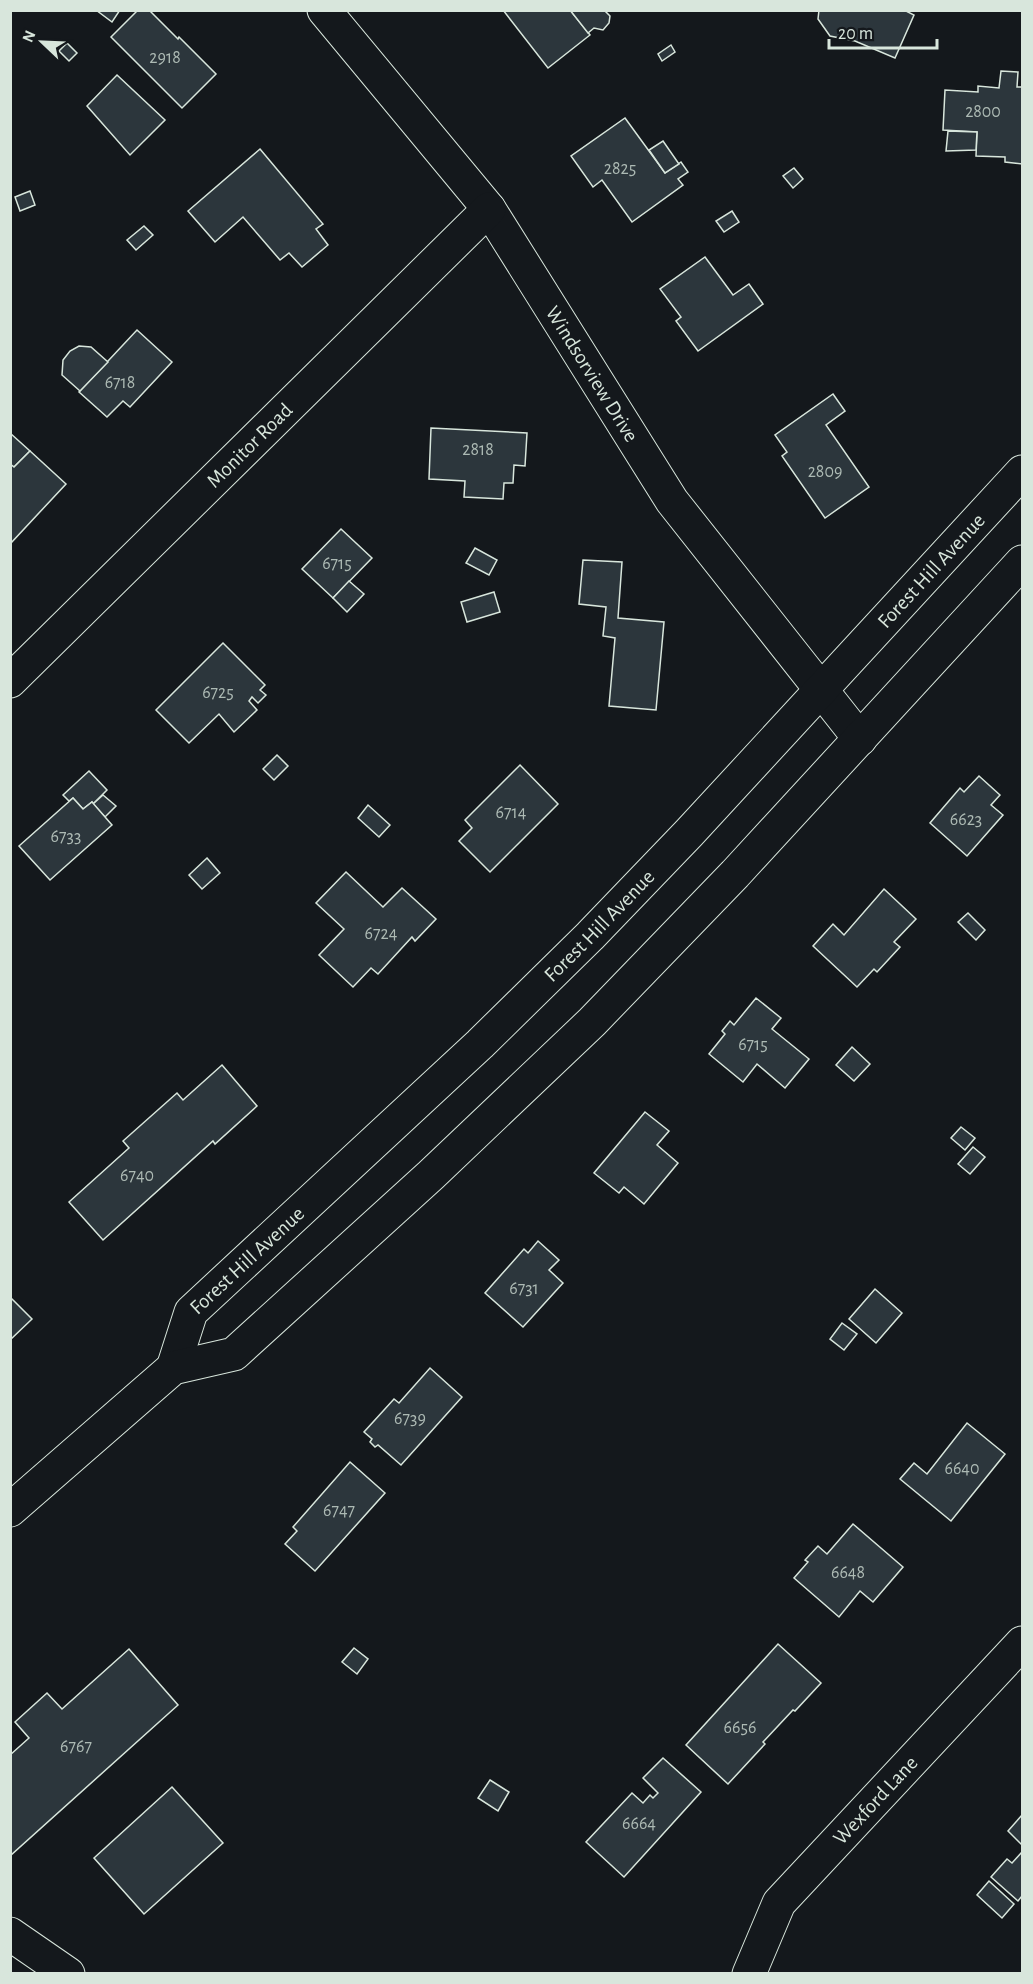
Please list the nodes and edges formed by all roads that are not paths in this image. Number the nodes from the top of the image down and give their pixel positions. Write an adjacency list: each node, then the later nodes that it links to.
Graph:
1 (324, 10): 2 (main road, Windsorview Drive)
2 (489, 209): 5 (main road, Monitor Road); 6 (main road, Windsorview Drive)
3 (1023, 472): 6 (main road, Forest Hill Avenue)
4 (1023, 562): 7 (main road)
5 (10, 681)
6 (821, 690): 7 (main road, Windsorview Drive); 8 (main road, Forest Hill Avenue)
7 (861, 739): 8 (main road)
8 (173, 1368): 9 (main road)
9 (10, 1510)
10 (1023, 1643): 13 (main road, Wexford Lane)
11 (10, 1934): 12 (main road)
12 (68, 1974)
13 (749, 1974)

